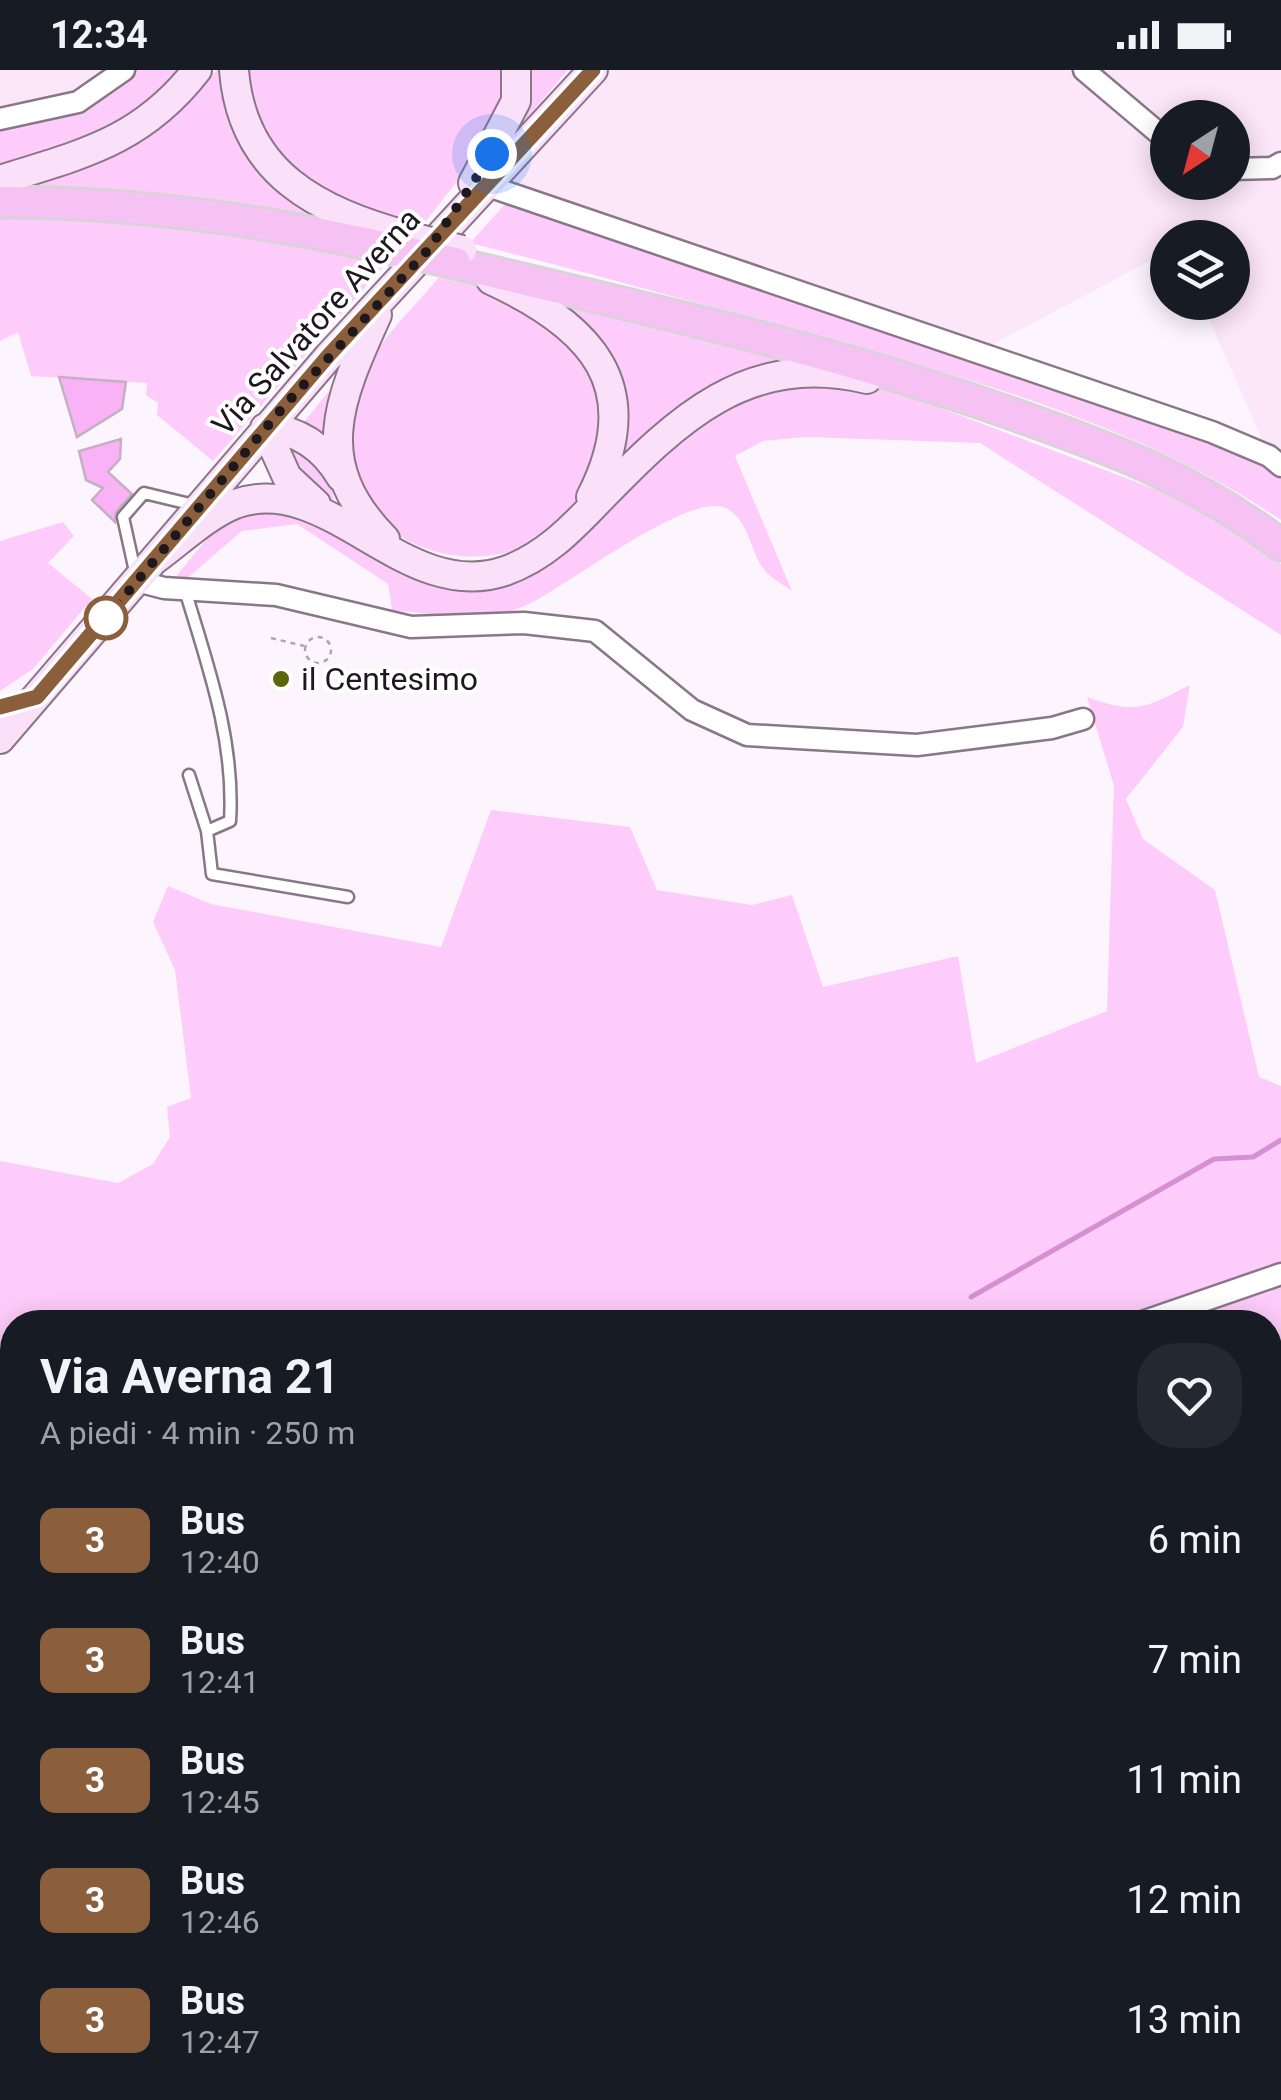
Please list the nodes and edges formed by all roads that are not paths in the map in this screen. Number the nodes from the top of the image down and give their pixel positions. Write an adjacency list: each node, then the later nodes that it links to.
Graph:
1 (124, 70): 7 (street)
2 (197, 70): 11 (main road)
3 (234, 70): 14 (main road)
4 (516, 70): 14 (main road)
5 (593, 70): 12 (main road, Via Salvatore Averna)
6 (1084, 70): 8 (street)
7 (0, 119)
8 (1150, 126)
9 (1281, 163): 10 (street)
10 (1250, 169)
11 (0, 180)
12 (488, 186): 14 (main road, Via Salvatore Averna); 18 (street)
13 (0, 202): 14 (main road)
14 (431, 250): 15 (main road, Via Salvatore Averna); 17 (main road); 22 (main road)
15 (386, 296): 16 (main road, Via Salvatore Averna); 19 (main road)
16 (266, 428): 19 (main road); 20 (main road, Via Salvatore Averna); 21 (main road)
17 (1150, 465): 22 (main road); 23 (main road)
18 (1281, 466)
19 (345, 482): 24 (main road)
20 (200, 506): 25 (main road, Via Salvatore Averna); 25 (lane)
21 (334, 518): 24 (main road); 25 (main road)
22 (575, 525): 24 (main road)
23 (1281, 545)
24 (413, 563)
25 (146, 570): 26 (street); 27 (main road, Via Salvatore Averna)
26 (185, 590): 29 (street); 32 (lane)
27 (37, 697): 28 (main road); 30 (main road, Via Salvatore Averna)
28 (0, 706)
29 (1083, 719)
30 (0, 740)
31 (189, 775): 32 (lane)
32 (207, 831): 33 (lane)
33 (348, 896)
34 (1281, 1274): 35 (street)
35 (1177, 1310)

